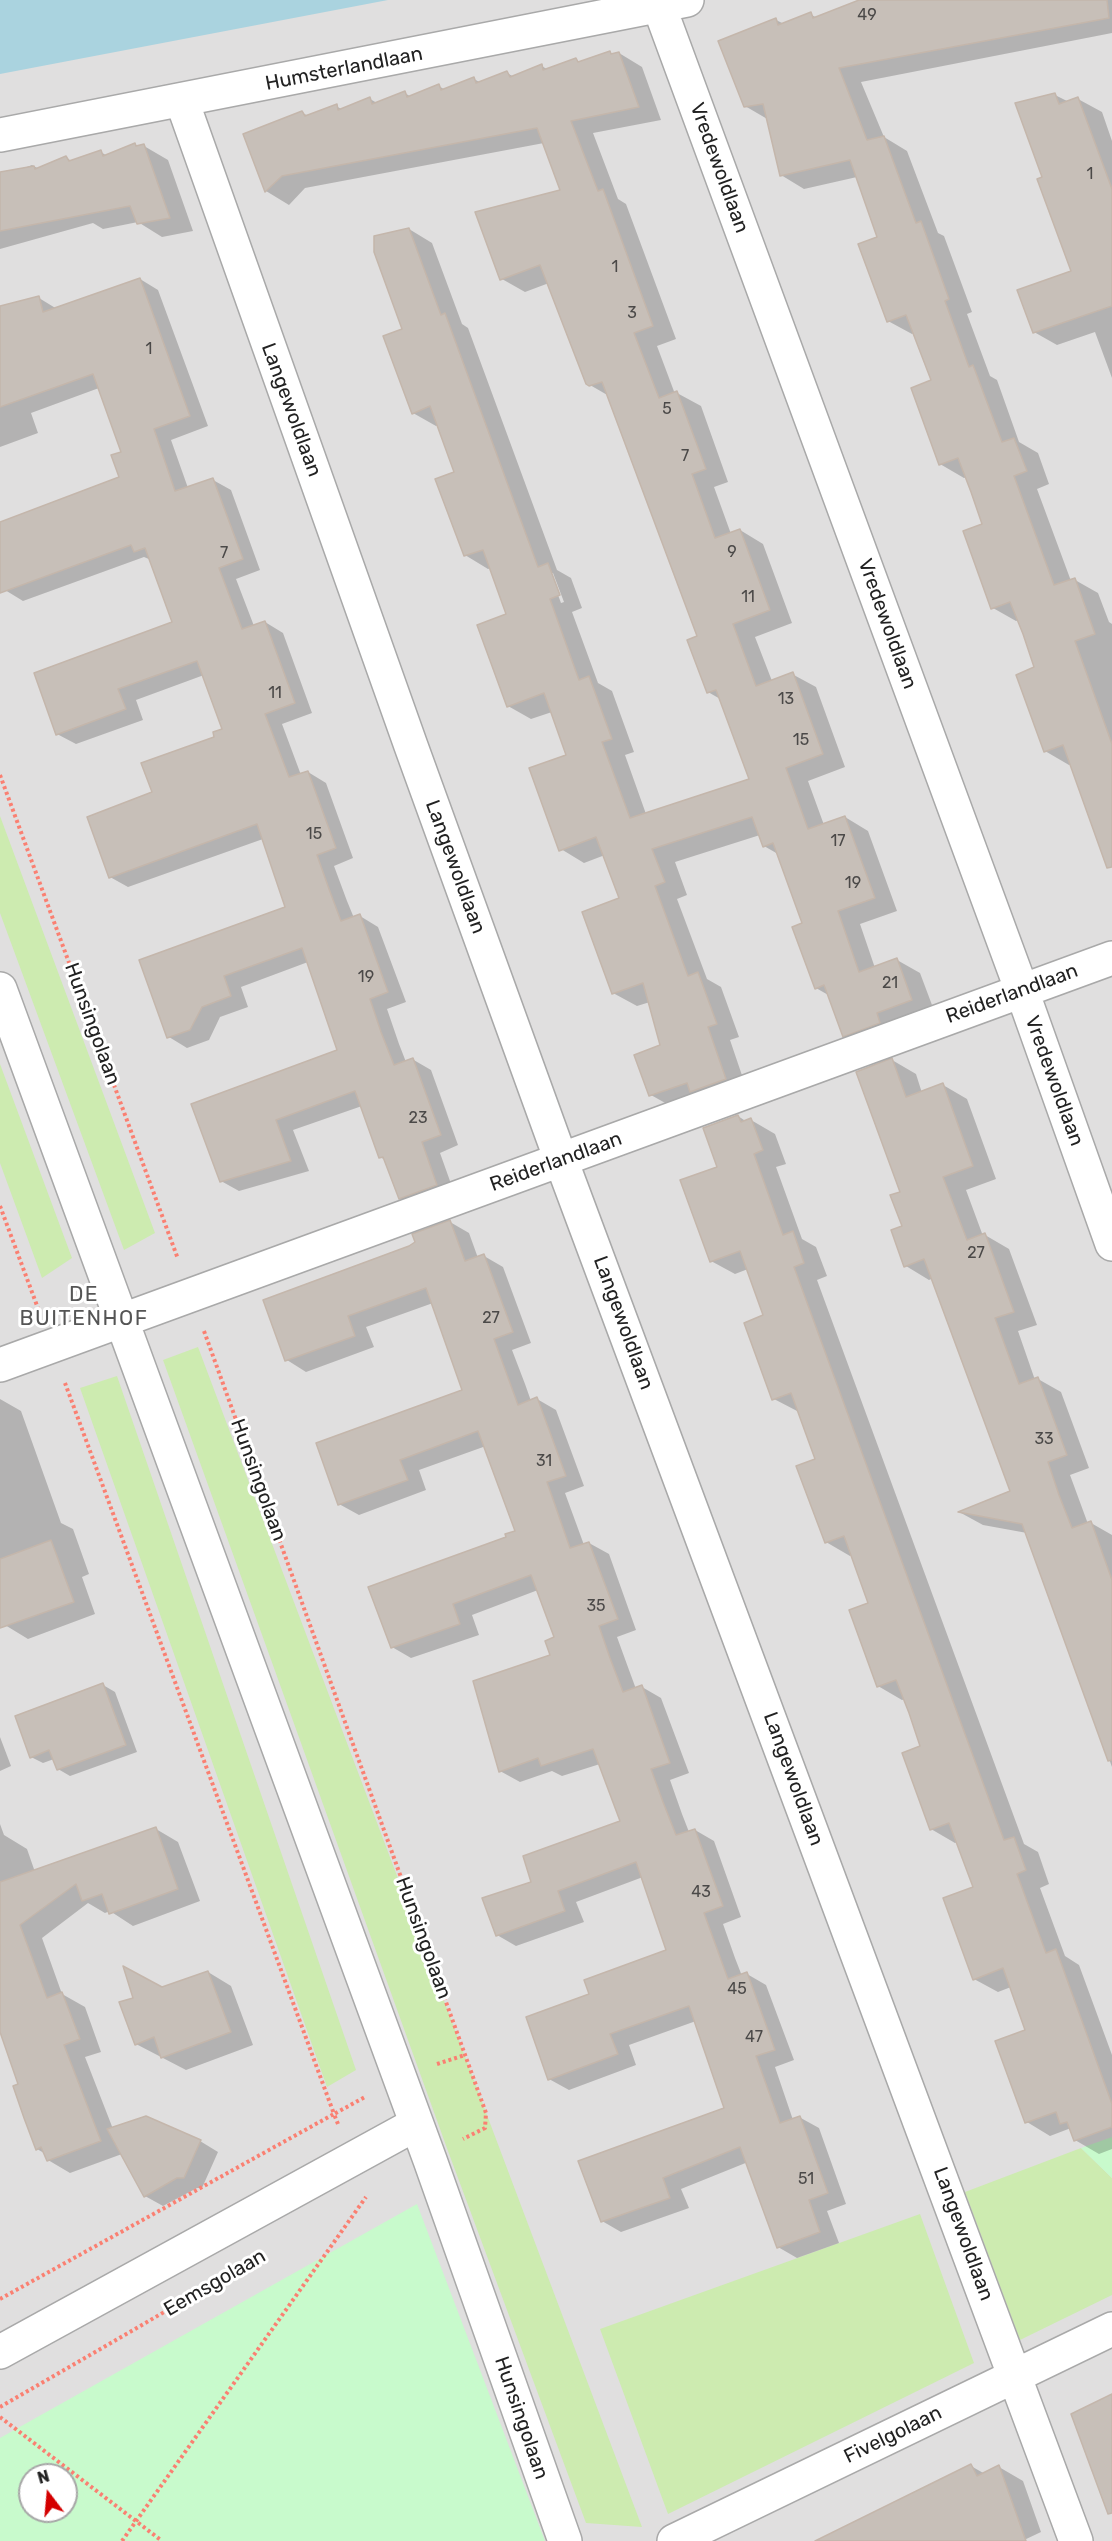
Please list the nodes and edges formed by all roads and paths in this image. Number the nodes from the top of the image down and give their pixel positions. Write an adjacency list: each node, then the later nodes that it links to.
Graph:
1 (673, 3): 2 (street, Humsterlandlaan); 7 (street, Vredewoldlaan)
2 (182, 101): 3 (street, Humsterlandlaan); 8 (street, Langewoldlaan)
3 (0, 135)
4 (0, 775): 11 (path, Hunsingolaan)
5 (1112, 958): 7 (street, Reiderlandlaan)
6 (0, 989): 12 (street, Hunsingolaan)
7 (1022, 991): 8 (street, Reiderlandlaan); 10 (street, Vredewoldlaan)
8 (561, 1160): 11 (street, Reiderlandlaan); 22 (street, Langewoldlaan)
9 (0, 1206): 13 (path)
10 (1112, 1245)
11 (191, 1294): 12 (street, Reiderlandlaan); 16 (path, Hunsingolaan)
12 (123, 1319): 13 (street, Reiderlandlaan); 15 (street, Hunsingolaan)
13 (51, 1346): 14 (street, Reiderlandlaan); 19 (path)
14 (0, 1365)
15 (416, 2124): 16 (street, Hunsingolaan); 21 (street, Eemsgolaan)
16 (430, 2160): 28 (street, Hunsingolaan)
17 (356, 2201): 25 (path)
18 (252, 2261): 23 (path, Eemsgolaan)
19 (0, 2299)
20 (1112, 2329): 22 (street, Fivelgolaan)
21 (0, 2352)
22 (1016, 2376): 29 (street, Fivelgolaan); 30 (street, Langewoldlaan)
23 (0, 2407)
24 (0, 2417): 25 (path)
25 (136, 2520): 26 (path); 27 (path)
26 (122, 2541)
27 (162, 2541)
28 (565, 2541)
29 (674, 2541)
30 (1076, 2541)

